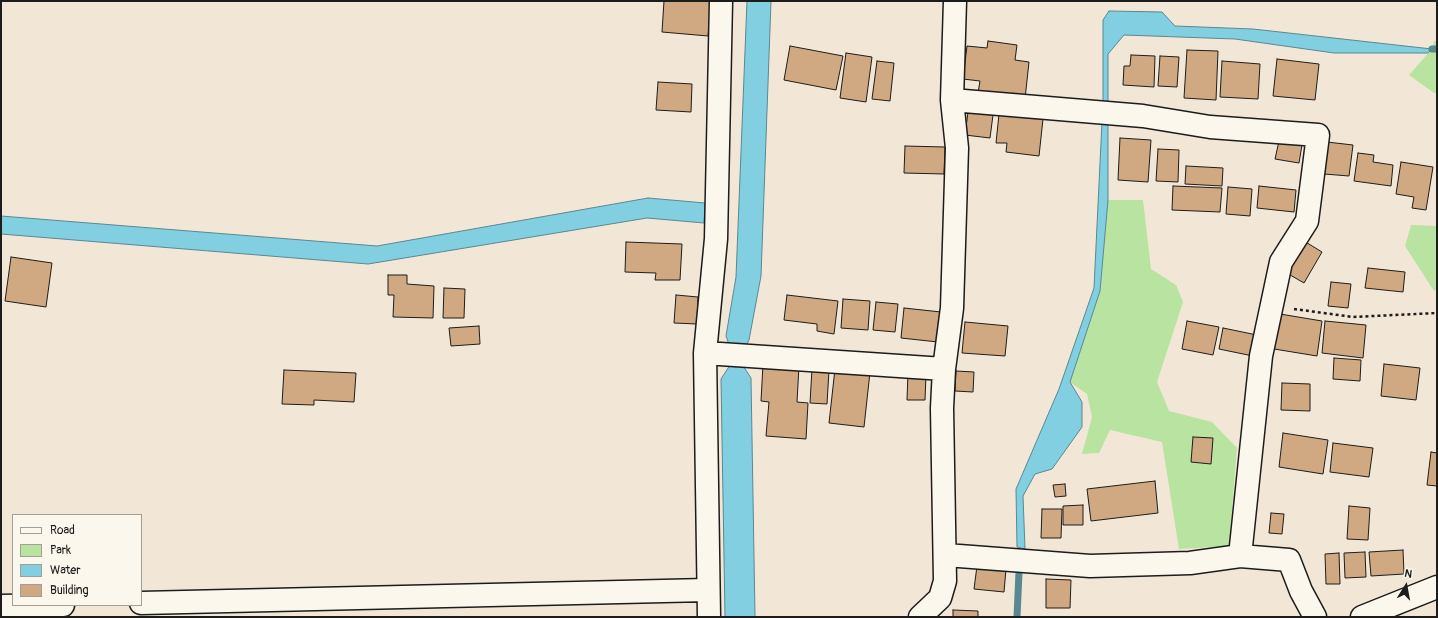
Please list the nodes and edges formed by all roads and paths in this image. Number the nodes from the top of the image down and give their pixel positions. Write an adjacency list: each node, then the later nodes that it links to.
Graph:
1 (721, 1): 6 (street)
2 (955, 1): 3 (street)
3 (952, 100): 4 (street); 7 (street)
4 (1272, 306): 5 (path); 9 (street)
5 (1437, 313)
6 (726, 355): 7 (street); 11 (street)
7 (944, 369): 8 (street)
8 (946, 555): 9 (street); 16 (street)
9 (1240, 556): 17 (street)
10 (1437, 587): 18 (street)
11 (707, 590): 12 (street); 15 (street)
12 (142, 603)
13 (1, 606): 14 (street)
14 (12, 606)
15 (709, 617)
16 (920, 617)
17 (1315, 617)
18 (1362, 617)

